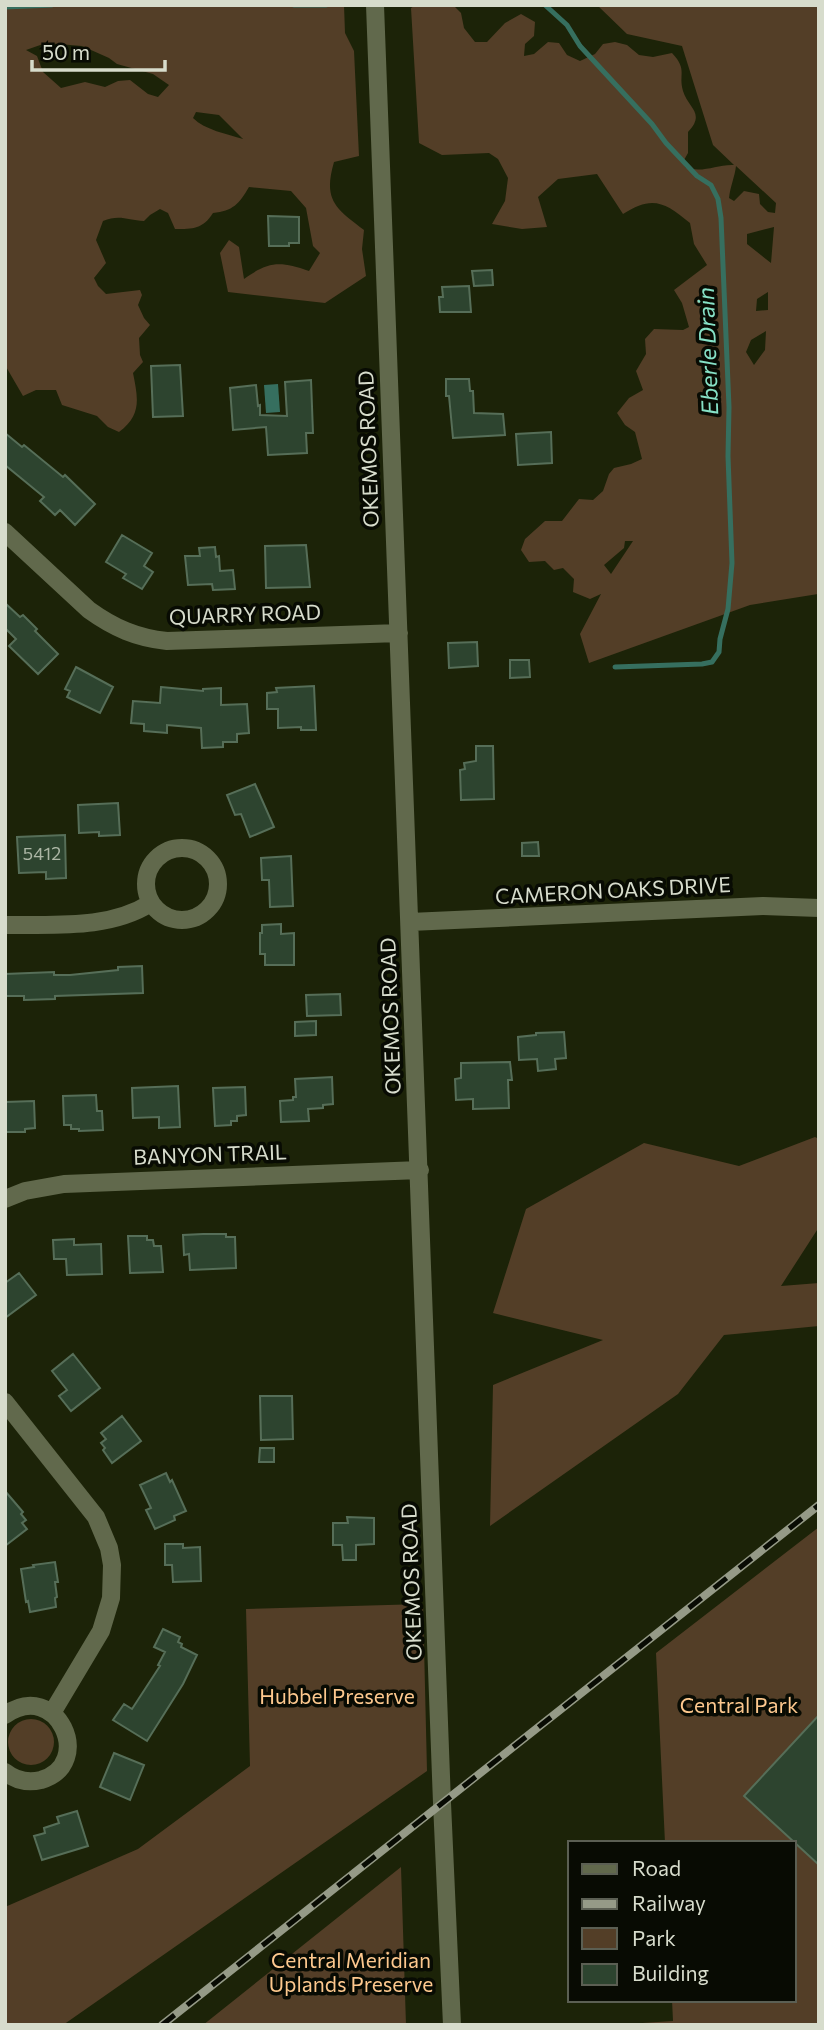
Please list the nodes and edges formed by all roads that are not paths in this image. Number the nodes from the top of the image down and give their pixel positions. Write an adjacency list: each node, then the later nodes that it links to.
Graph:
1 (375, 5): 3 (street, OKEMOS ROAD)
2 (5, 532): 3 (street, QUARRY ROAD)
3 (399, 633): 6 (street, OKEMOS ROAD)
4 (151, 903): 4 (street); 7 (street)
5 (819, 908): 6 (street, CAMERON OAKS DRIVE)
6 (410, 922): 8 (street, OKEMOS ROAD)
7 (5, 925)
8 (420, 1170): 9 (street, BANYON TRAIL); 14 (street, OKEMOS ROAD)
9 (5, 1199)
10 (5, 1402): 11 (street)
11 (52, 1713): 12 (street); 13 (street)
12 (5, 1715)
13 (5, 1772)
14 (452, 2025)

